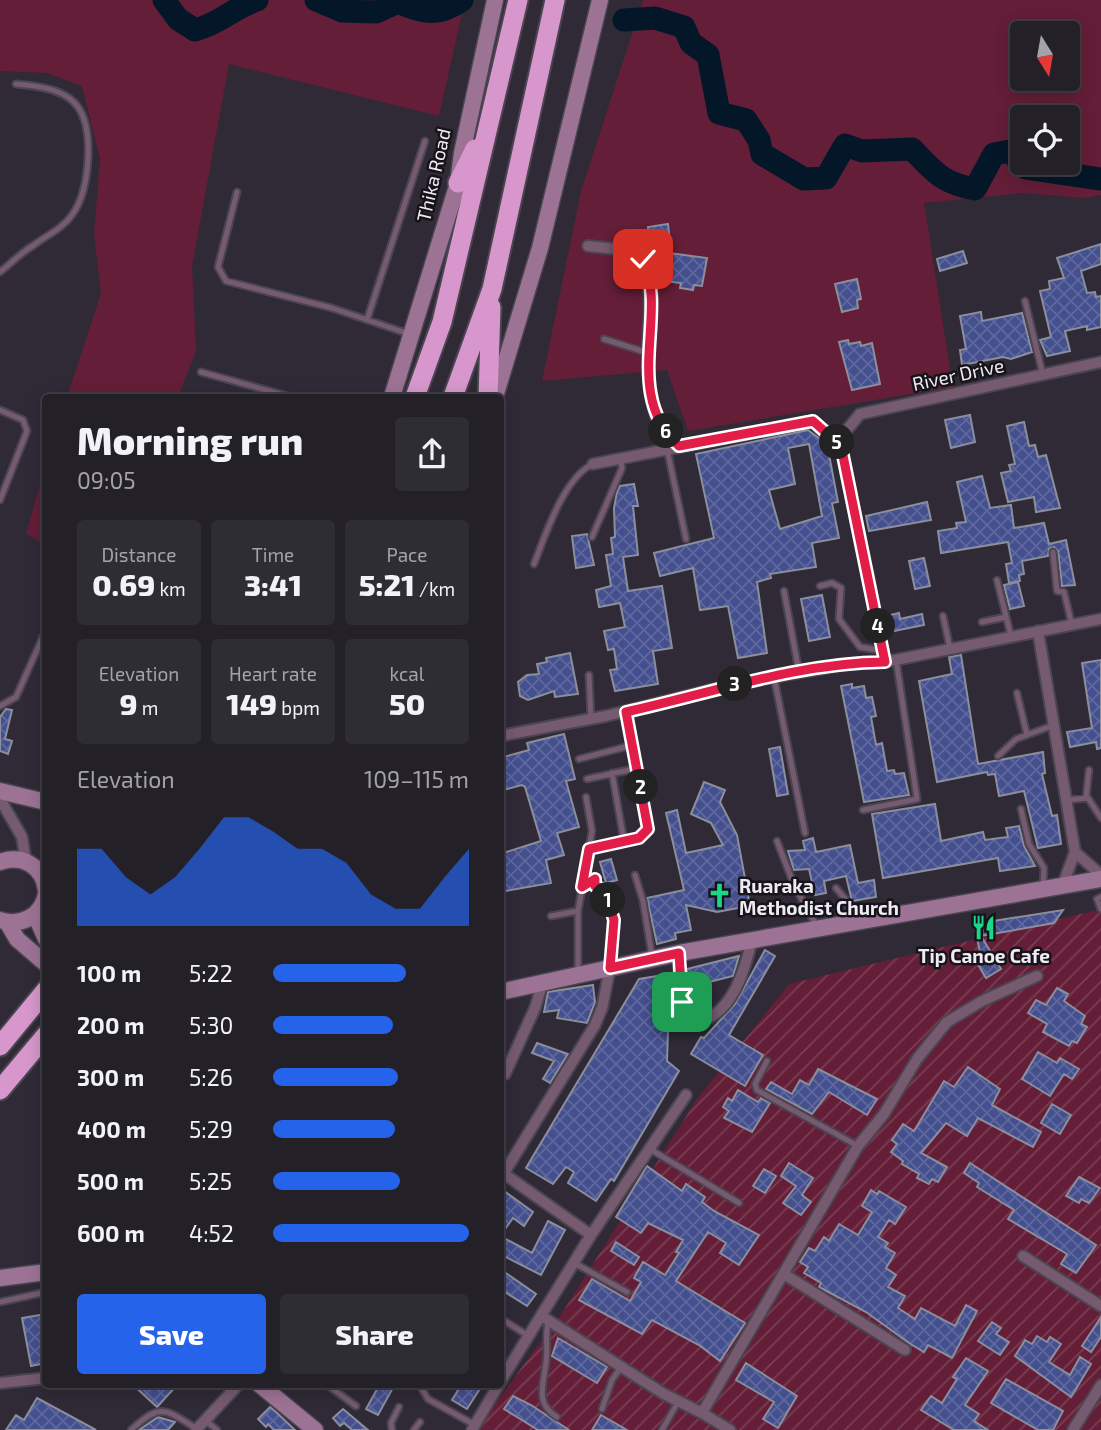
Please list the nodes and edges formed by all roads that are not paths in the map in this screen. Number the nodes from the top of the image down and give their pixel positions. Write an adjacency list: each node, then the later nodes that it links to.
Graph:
1 (495, 0): 8 (main road, Thika Road)
2 (518, 0): 6 (highway)
3 (555, 0): 12 (highway)
4 (600, 0): 26 (main road)
5 (16, 84): 11 (lane)
6 (490, 116): 8 (highway); 23 (highway)
7 (425, 141): 14 (lane)
8 (458, 183): 15 (main road, Thika Road)
9 (237, 192): 14 (lane)
10 (589, 246): 17 (street)
11 (0, 272)
12 (492, 289): 24 (highway); 25 (highway)
13 (1025, 301): 20 (lane)
14 (367, 320): 15 (lane)
15 (412, 335): 22 (main road, Thika Road)
16 (604, 339): 17 (lane)
17 (648, 354): 28 (street)
18 (1101, 362): 20 (street, River Drive)
19 (201, 372): 21 (lane)
20 (1043, 375): 29 (street, River Drive)
21 (280, 394)
22 (393, 394)
23 (416, 394)
24 (454, 394)
25 (488, 394)
26 (496, 394)
27 (0, 410): 33 (lane)
28 (679, 446): 29 (street); 30 (street)
29 (841, 446): 50 (street)
30 (667, 449): 31 (street); 35 (lane)
31 (620, 459): 32 (street); 34 (lane)
32 (593, 464): 37 (lane)
33 (0, 500)
34 (592, 537)
35 (686, 539)
36 (1052, 552): 45 (lane)
37 (534, 564)
38 (997, 580): 42 (lane)
39 (820, 586): 50 (lane)
40 (784, 591): 51 (lane)
41 (943, 616): 49 (lane)
42 (1006, 617): 44 (lane); 47 (lane)
43 (1101, 619): 45 (street)
44 (982, 622)
45 (1072, 625): 46 (street)
46 (1038, 631): 47 (street); 58 (street)
47 (1011, 636): 49 (street)
48 (42, 639): 55 (lane)
49 (950, 648): 50 (street)
50 (888, 657): 51 (street); 74 (lane)
51 (799, 672): 53 (street)
52 (589, 675): 57 (lane)
53 (774, 677): 56 (street); 77 (lane)
54 (1017, 693): 60 (lane)
55 (0, 706)
56 (626, 712): 57 (street); 61 (lane)
57 (591, 719): 59 (street)
58 (1054, 724): 60 (lane); 72 (street)
59 (504, 735)
60 (1027, 735): 62 (lane)
61 (633, 745): 63 (lane); 64 (lane)
62 (998, 755)
63 (579, 759)
64 (638, 768): 66 (lane); 78 (lane)
65 (1089, 771): 70 (lane)
66 (612, 774): 67 (lane); 78 (lane)
67 (587, 779)
68 (0, 791): 73 (main road)
69 (586, 797): 80 (lane)
70 (1086, 798): 72 (lane); 76 (lane)
71 (0, 799): 83 (street)
72 (1066, 800): 81 (street)
73 (42, 801)
74 (863, 810)
75 (1021, 810): 89 (lane)
76 (1101, 818)
77 (805, 833)
78 (624, 841): 80 (lane)
79 (777, 841): 98 (lane)
80 (589, 849): 86 (lane)
81 (1075, 852): 85 (street); 87 (street)
82 (0, 862): 83 (main road)
83 (34, 863)
84 (635, 875): 102 (lane)
85 (1101, 877): 87 (main road)
86 (582, 887): 93 (lane); 104 (lane)
87 (1062, 887): 89 (main road)
88 (836, 888): 97 (lane)
89 (1042, 891): 97 (main road)
90 (1101, 897): 92 (lane)
91 (42, 900): 94 (main road)
92 (1101, 909)
93 (578, 911): 95 (lane); 105 (lane)
94 (35, 914): 96 (main road); 99 (main road)
95 (551, 916)
96 (4, 921): 103 (main road)
97 (853, 923): 98 (main road)
98 (819, 929): 100 (main road)
99 (42, 930)
100 (752, 940): 101 (main road); 101 (street)
101 (679, 953): 102 (main road)
102 (652, 959): 104 (main road)
103 (42, 961)
104 (610, 968): 105 (main road); 118 (street)
105 (578, 975): 107 (main road)
106 (1037, 976): 116 (street)
107 (543, 982): 108 (main road); 113 (street)
108 (504, 991)
109 (42, 995): 111 (highway)
110 (42, 1040): 114 (highway)
111 (0, 1046)
112 (767, 1061): 116 (lane)
113 (505, 1073)
114 (0, 1090)
115 (686, 1095): 117 (street)
116 (858, 1146): 125 (street)
117 (650, 1149): 120 (lane); 121 (street)
118 (504, 1169)
119 (504, 1173): 121 (street)
120 (739, 1203)
121 (591, 1235): 123 (street)
122 (1023, 1256): 130 (street)
123 (576, 1264): 127 (lane); 131 (street)
124 (42, 1273): 126 (main road)
125 (784, 1274): 134 (street); 149 (street)
126 (0, 1278)
127 (627, 1292)
128 (42, 1293): 129 (lane)
129 (0, 1302)
130 (1101, 1306)
131 (545, 1320): 133 (street); 135 (street); 150 (lane)
132 (504, 1321): 133 (lane)
133 (530, 1337): 136 (street)
134 (905, 1350)
135 (621, 1367): 145 (street); 148 (lane)
136 (504, 1376)
137 (42, 1378): 138 (street)
138 (0, 1383)
139 (1101, 1385): 162 (street)
140 (234, 1388): 151 (street)
141 (266, 1388): 157 (main road)
142 (331, 1388): 146 (lane)
143 (421, 1388): 153 (lane)
144 (497, 1388): 153 (street)
145 (678, 1402): 149 (street); 160 (lane)
146 (356, 1406)
147 (399, 1407): 158 (lane)
148 (602, 1409)
149 (702, 1413): 161 (street)
150 (557, 1417)
151 (205, 1420): 155 (street); 156 (lane)
152 (420, 1422): 159 (lane)
153 (474, 1428)
154 (131, 1430): 155 (lane)
155 (197, 1430)
156 (217, 1430)
157 (315, 1430)
158 (392, 1430)
159 (414, 1430)
160 (662, 1430)
161 (730, 1430)
162 (1073, 1430)

